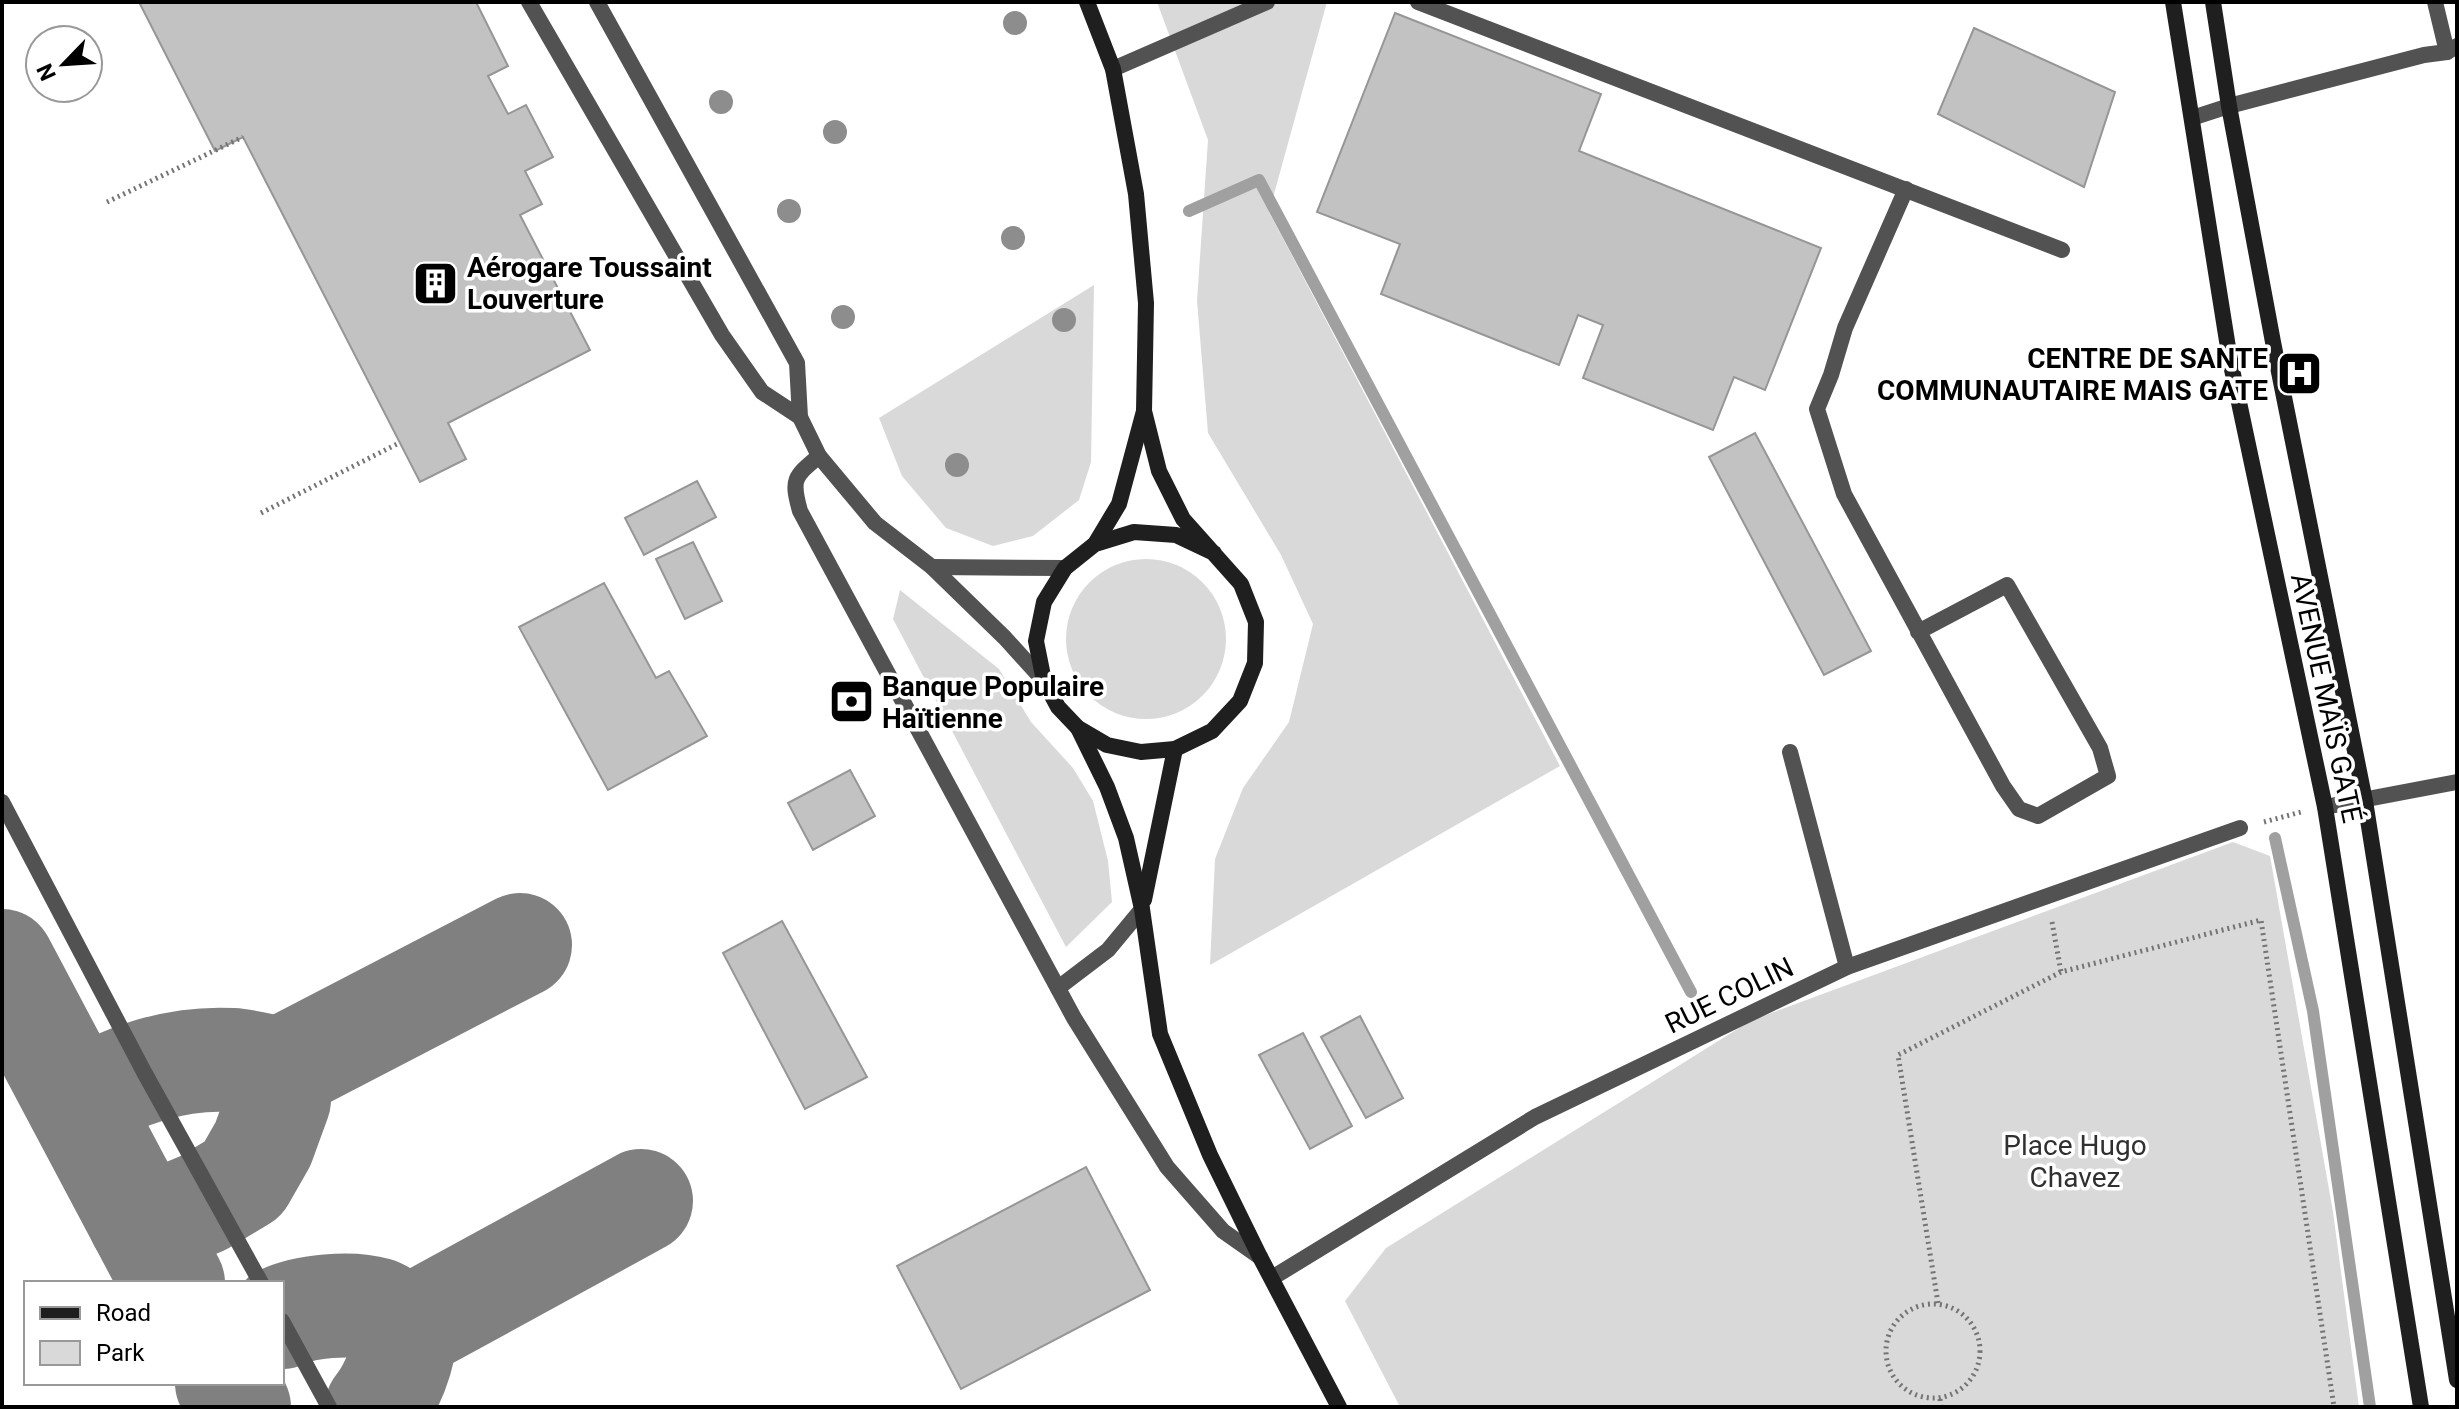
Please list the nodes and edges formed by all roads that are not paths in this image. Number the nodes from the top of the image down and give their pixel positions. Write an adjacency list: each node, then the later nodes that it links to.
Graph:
1 (529, 2): 16 (street)
2 (597, 2): 16 (street)
3 (1087, 2): 10 (main road)
4 (1267, 2): 10 (street)
5 (1418, 2): 13 (street)
6 (2173, 2): 12 (main road, AVENUE MAÏS GATÉ)
7 (2213, 2): 11 (main road, AVENUE MAÏS GATÉ)
8 (2435, 2): 9 (street)
9 (2452, 49): 11 (street)
10 (1113, 69): 15 (main road)
11 (2229, 106): 12 (street); 28 (main road, AVENUE MAÏS GATÉ)
12 (2192, 118): 30 (main road, AVENUE MAÏS GATÉ)
13 (1906, 189): 14 (street); 22 (street)
14 (2062, 250)
15 (1144, 411): 18 (main road); 19 (main road)
16 (800, 417): 17 (street)
17 (819, 456): 20 (street); 34 (street)
18 (1095, 544): 19 (main road); 21 (main road)
19 (1214, 553): 25 (main road)
20 (932, 567): 21 (street); 23 (street)
21 (1065, 568): 23 (main road)
22 (1918, 632): 22 (street)
23 (1044, 681): 24 (main road)
24 (1078, 728): 25 (main road); 32 (main road)
25 (1175, 749): 32 (main road)
26 (1790, 752): 33 (street)
27 (2457, 782): 28 (street)
28 (2365, 801): 30 (street); 39 (main road, AVENUE MAÏS GATÉ)
29 (2, 802): 37 (street)
30 (2325, 807): 42 (main road, AVENUE MAÏS GATÉ)
31 (2240, 828): 33 (street, RUE COLIN)
32 (1142, 909): 34 (street); 35 (main road)
33 (1847, 967): 36 (street, RUE COLIN)
34 (1058, 988): 35 (street)
35 (1260, 1257): 36 (main road)
36 (1272, 1278): 41 (main road)
37 (260, 1281)
38 (284, 1325): 40 (street)
39 (2457, 1380)
40 (329, 1407)
41 (1339, 1407)
42 (2421, 1407)

